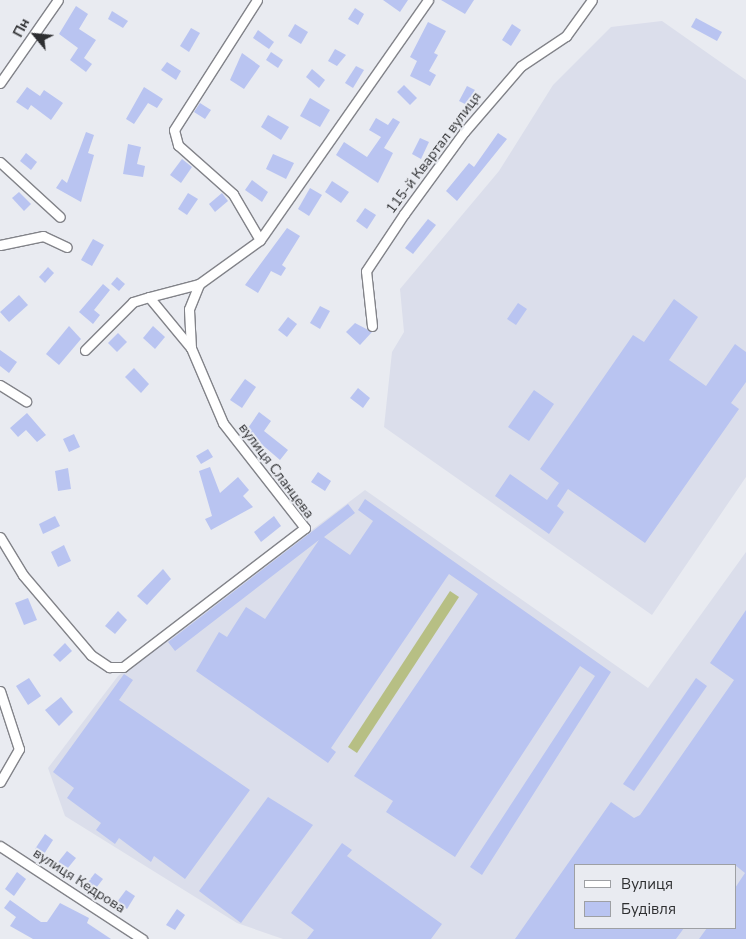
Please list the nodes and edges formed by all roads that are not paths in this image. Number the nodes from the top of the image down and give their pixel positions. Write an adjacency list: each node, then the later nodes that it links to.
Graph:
1 (58, 0): 5 (street)
2 (257, 0): 8 (street)
3 (428, 0): 8 (street)
4 (592, 0): 13 (street, 115-й Квартал вулиця)
5 (0, 83)
6 (0, 162): 7 (street)
7 (60, 217)
8 (260, 240): 11 (street)
9 (0, 245): 10 (street)
10 (67, 247)
11 (199, 284): 12 (street); 14 (street)
12 (149, 297): 14 (street, вулиця Сланцева); 15 (street)
13 (372, 326)
14 (190, 348): 18 (street, вулиця Сланцева)
15 (85, 350)
16 (0, 385): 17 (street)
17 (26, 401)
18 (0, 537)
19 (0, 692): 20 (street)
20 (0, 782)
21 (0, 846): 22 (street, вулиця Кедрова)
22 (142, 939)

